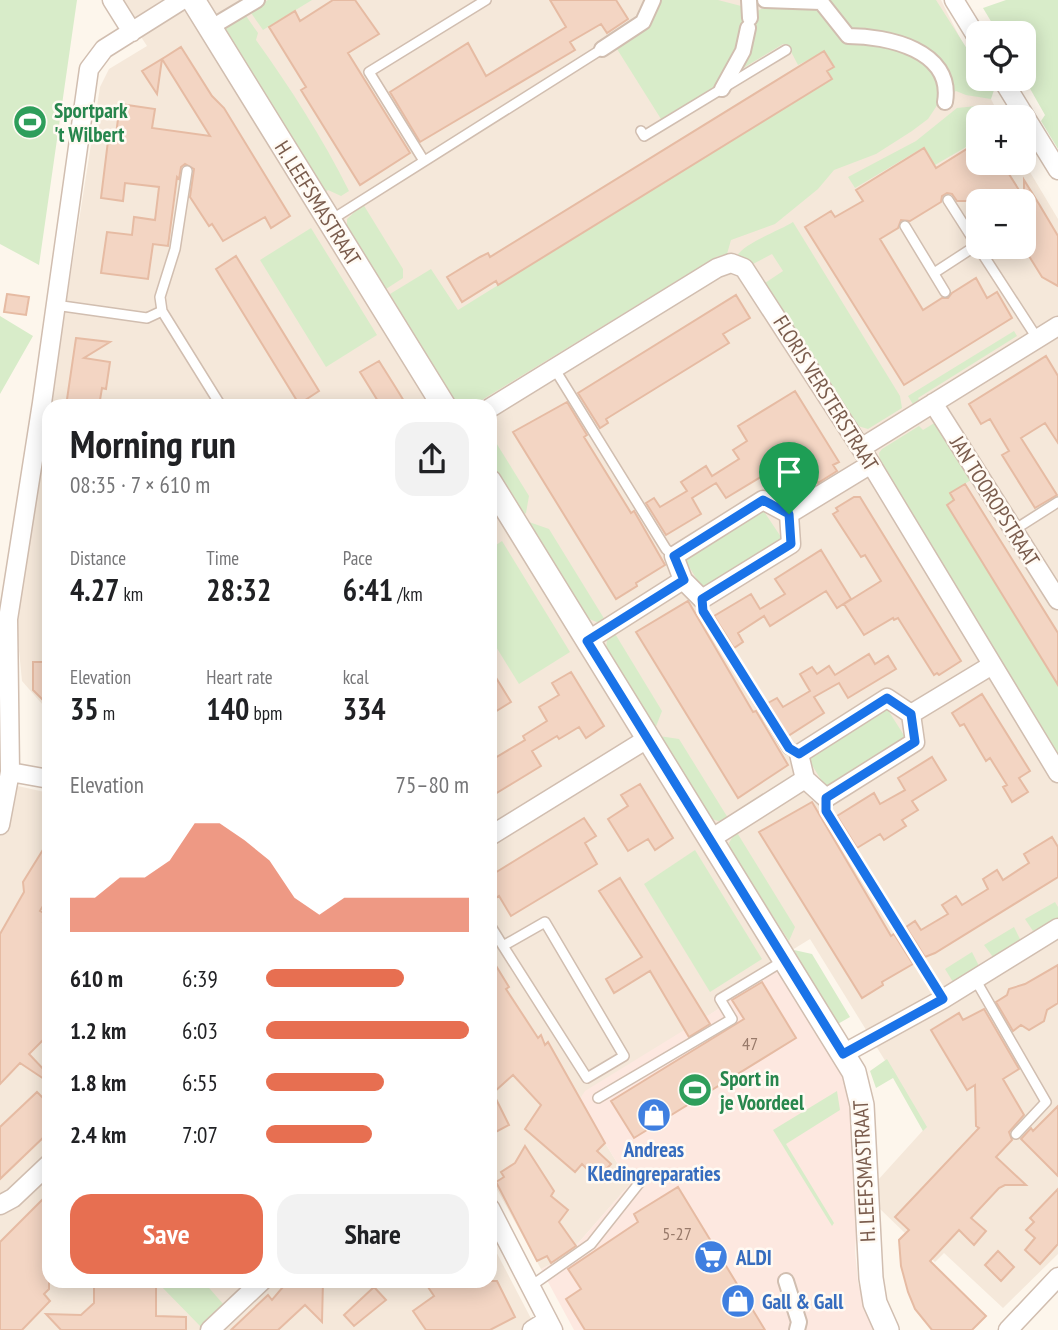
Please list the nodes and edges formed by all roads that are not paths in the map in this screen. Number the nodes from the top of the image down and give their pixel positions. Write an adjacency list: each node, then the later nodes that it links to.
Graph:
1 (112, 0): 12 (street)
2 (182, 0): 12 (street)
3 (193, 0): 11 (street, H. LEEFSMASTRAAT)
4 (257, 0): 11 (street)
5 (486, 0): 19 (lane)
6 (653, 0): 13 (street)
7 (749, 0): 15 (street)
8 (765, 0): 17 (street)
9 (954, 0): 10 (street)
10 (967, 21)
11 (210, 28): 23 (street, H. LEEFSMASTRAAT)
12 (132, 32): 30 (street)
13 (602, 49): 19 (lane)
14 (786, 50): 15 (lane)
15 (722, 89): 18 (lane)
16 (1009, 91): 20 (street)
17 (945, 102)
18 (640, 131)
19 (424, 161): 23 (lane)
20 (1058, 170)
21 (187, 171): 31 (lane)
22 (948, 200): 25 (lane)
23 (329, 221): 36 (street, H. LEEFSMASTRAAT)
24 (905, 226): 28 (lane)
25 (966, 228)
26 (966, 253): 28 (lane)
27 (986, 259): 33 (lane)
28 (934, 273): 29 (lane)
29 (945, 292)
30 (55, 306): 31 (lane); 51 (street)
31 (162, 310): 35 (lane)
32 (1058, 326): 33 (street)
33 (1037, 338): 37 (street)
34 (554, 368): 38 (street, FLORIS VERSTERSTRAAT); 39 (street, FLORIS VERSTERSTRAAT); 45 (lane)
35 (217, 399)
36 (440, 399)
37 (933, 403): 39 (street); 44 (street, JAN TOOROPSTRAAT)
38 (497, 404)
39 (861, 448): 40 (street, FLORIS VERSTERSTRAAT)
40 (872, 464): 43 (street); 50 (street, FLORIS VERSTERSTRAAT)
41 (497, 493): 49 (street, H. LEEFSMASTRAAT)
42 (1058, 502): 44 (lane)
43 (789, 514): 45 (street); 47 (street)
44 (1014, 530): 48 (street, JAN TOOROPSTRAAT)
45 (674, 556): 46 (street)
46 (684, 580): 47 (street); 49 (street)
47 (702, 599): 54 (lane)
48 (1058, 600)
49 (587, 641): 53 (street, H. LEEFSMASTRAAT)
50 (992, 665): 52 (street); 56 (street, FLORIS VERSTERSTRAAT)
51 (4, 666): 55 (street)
52 (911, 714): 54 (street); 59 (street)
53 (647, 739): 61 (street); 62 (street, H. LEEFSMASTRAAT)
54 (799, 754): 58 (street)
55 (10, 772): 57 (street); 60 (street)
56 (1058, 773)
57 (42, 778)
58 (805, 779): 59 (street); 62 (street)
59 (826, 798): 68 (lane)
60 (0, 825)
61 (497, 832)
62 (709, 840): 66 (street, H. LEEFSMASTRAAT)
63 (1058, 928): 67 (street)
64 (497, 936): 65 (lane)
65 (503, 946): 65 (lane)
66 (783, 961): 69 (street, H. LEEFSMASTRAAT); 70 (lane)
67 (975, 979): 68 (street); 71 (lane)
68 (943, 999): 69 (street)
69 (843, 1054): 84 (street, H. LEEFSMASTRAAT)
70 (598, 1098)
71 (1016, 1134)
72 (42, 1171): 74 (street)
73 (644, 1177): 78 (lane)
74 (0, 1205)
75 (497, 1221): 78 (street)
76 (1058, 1278): 85 (street)
77 (786, 1281): 83 (street)
78 (531, 1286): 80 (street)
79 (255, 1288): 81 (street)
80 (551, 1325): 82 (street)
81 (210, 1330)
82 (532, 1330)
83 (797, 1330)
84 (887, 1330)
85 (1008, 1330)

